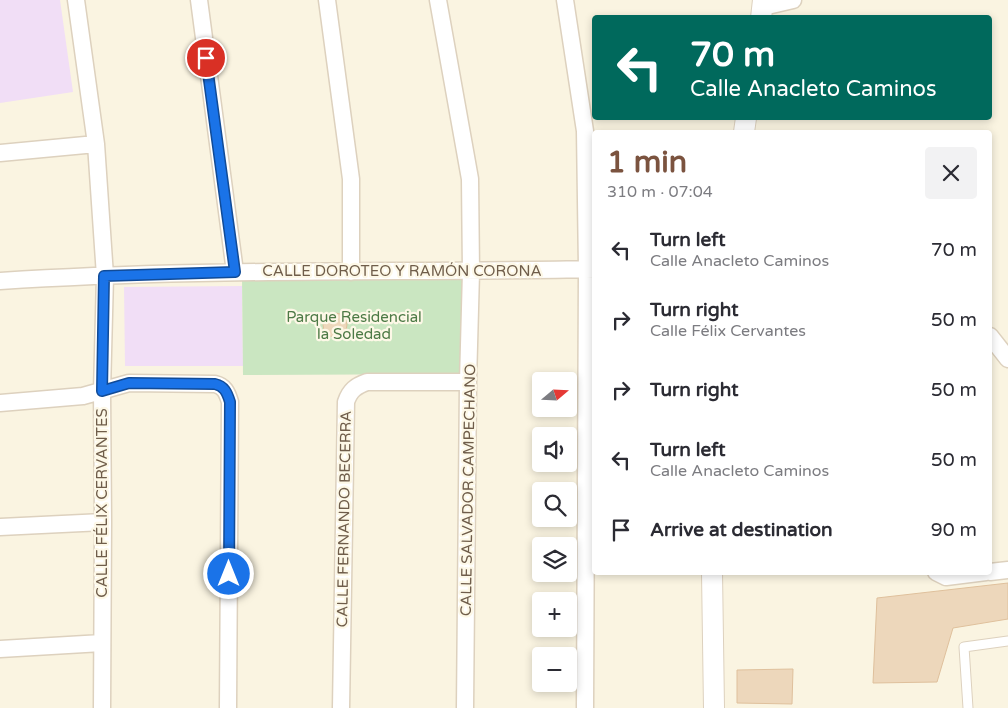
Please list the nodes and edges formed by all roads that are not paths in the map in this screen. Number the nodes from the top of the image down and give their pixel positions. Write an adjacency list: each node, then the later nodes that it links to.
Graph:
1 (76, 0): 8 (street, CALLE FÉLIX CERVANTES)
2 (199, 0): 11 (street)
3 (327, 0): 12 (street)
4 (438, 0): 13 (street, CALLE SALVADOR CAMPECHANO)
5 (565, 0): 10 (street)
6 (793, 0): 7 (street)
7 (762, 8)
8 (96, 144): 9 (street); 14 (street, CALLE FÉLIX CERVANTES)
9 (0, 153)
10 (591, 269): 13 (street, CALLE DOROTEO Y RAMÓN CORONA); 35 (street)
11 (235, 272): 12 (street, CALLE DOROTEO Y RAMÓN CORONA); 14 (street, CALLE DOROTEO Y RAMÓN CORONA)
12 (351, 272): 13 (street, CALLE DOROTEO Y RAMÓN CORONA)
13 (472, 272): 18 (street, CALLE SALVADOR CAMPECHANO)
14 (104, 276): 15 (street, CALLE DOROTEO Y RAMÓN CORONA); 19 (street, CALLE FÉLIX CERVANTES)
15 (0, 282)
16 (992, 339): 17 (street)
17 (1008, 359)
18 (468, 382): 33 (street, CALLE FERNANDO BECERRA); 34 (street, CALLE SALVADOR CAMPECHANO)
19 (102, 391): 20 (street); 21 (street, CALLE FÉLIX CERVANTES); 32 (street)
20 (0, 403)
21 (103, 522): 22 (street); 29 (street, CALLE FÉLIX CERVANTES)
22 (0, 527)
23 (1008, 570): 24 (street)
24 (992, 572)
25 (712, 575): 36 (street)
26 (944, 575): 27 (street)
27 (956, 575)
28 (1008, 641): 37 (lane)
29 (102, 643): 30 (street); 31 (street, CALLE FÉLIX CERVANTES)
30 (0, 648)
31 (102, 708)
32 (228, 708)
33 (341, 708)
34 (465, 708)
35 (585, 708)
36 (714, 708)
37 (968, 708)

